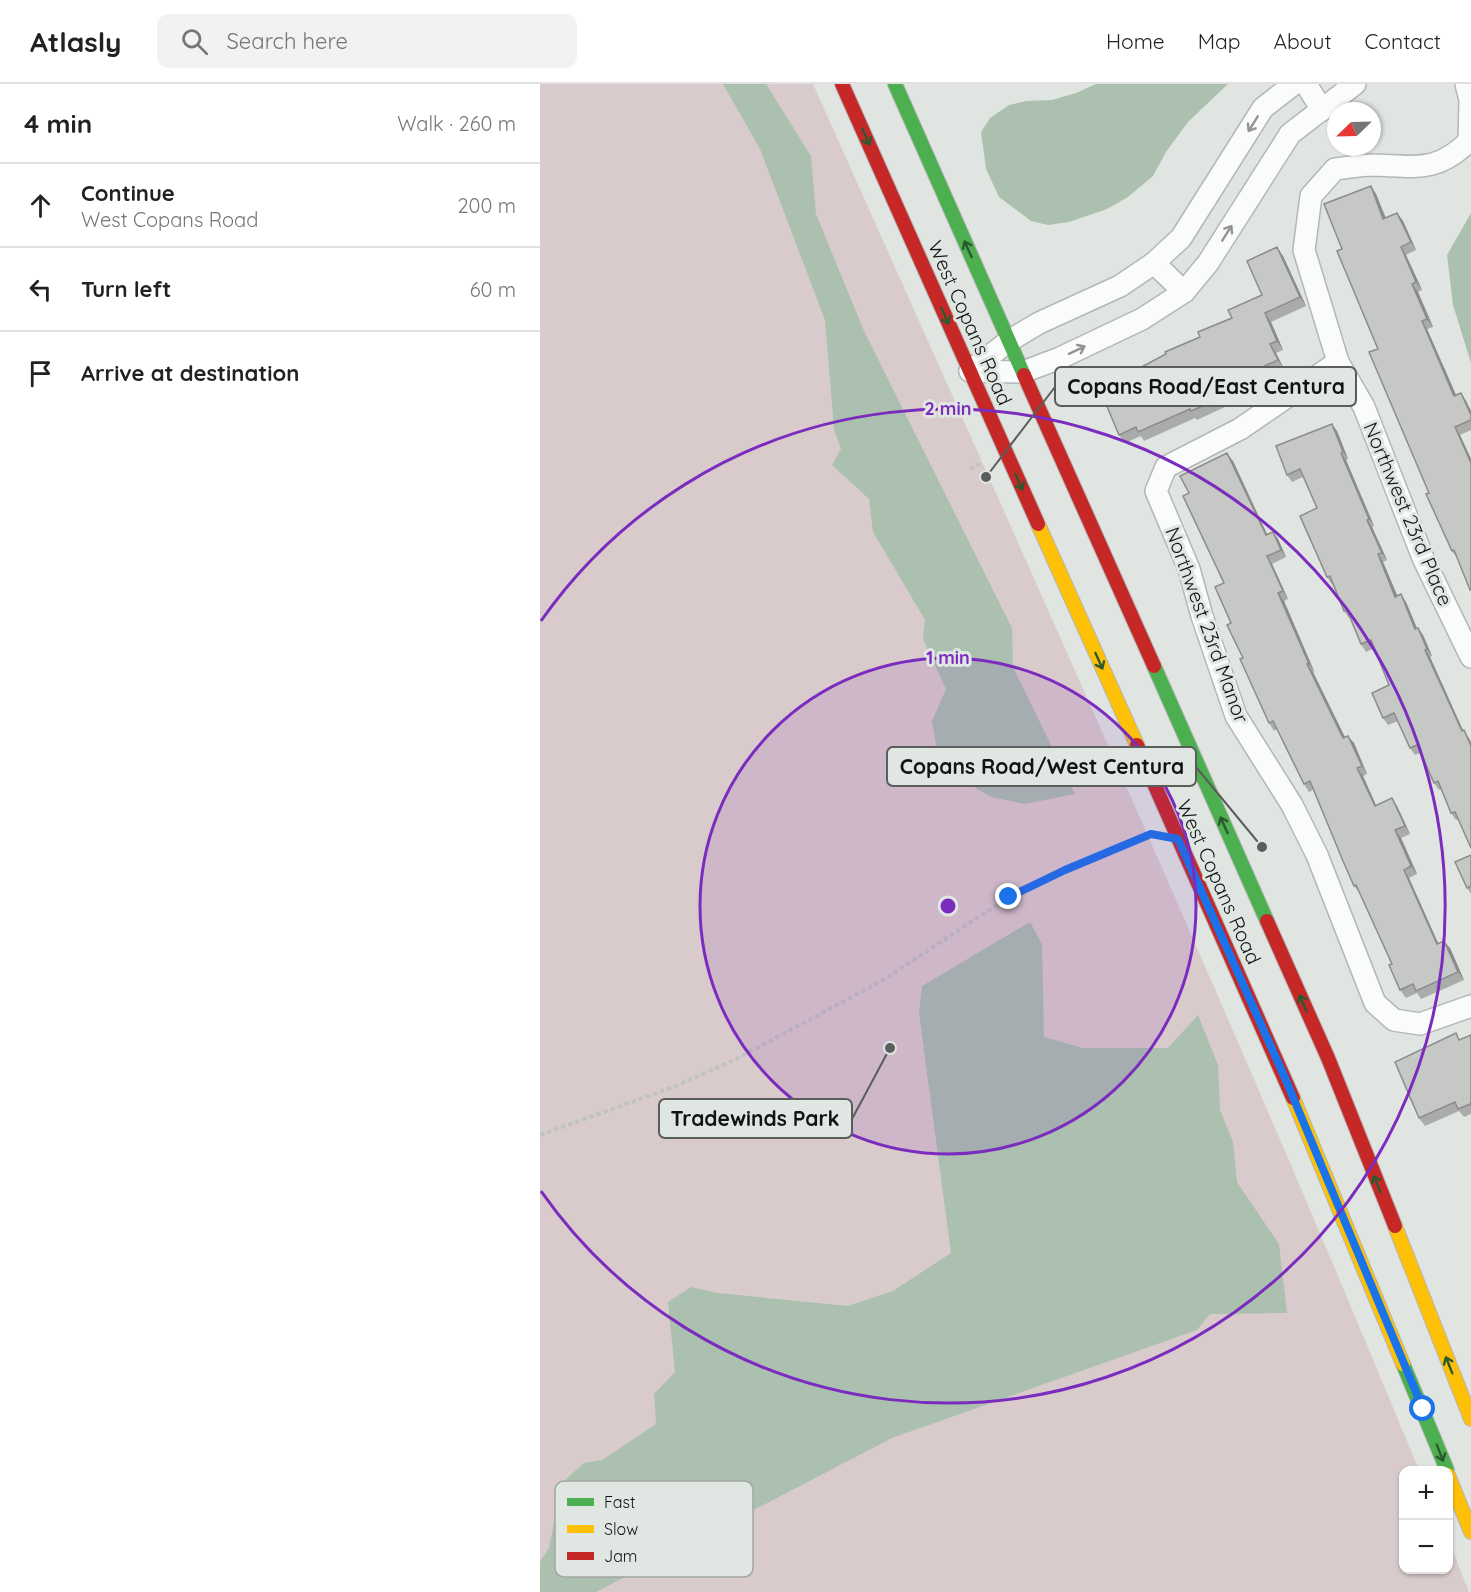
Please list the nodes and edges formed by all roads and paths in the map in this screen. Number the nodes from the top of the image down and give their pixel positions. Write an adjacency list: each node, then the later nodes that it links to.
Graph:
1 (842, 84): 13 (main road, West Copans Road, one-way to 13)
2 (895, 84): 11 (main road, West Copans Road, one-way to 2)
3 (1294, 84): 9 (street, one-way to 9)
4 (1306, 84): 7 (street)
5 (1355, 84): 7 (street)
6 (1466, 84): 8 (street, Northwest 23rd Place)
7 (1322, 110): 10 (street, one-way to 7)
8 (1470, 141): 12 (street, Northwest 23rd Place)
9 (1154, 263): 10 (street); 11 (street)
10 (1184, 292): 14 (street, one-way to 10)
11 (1009, 341): 13 (street); 14 (main road, West Copans Road)
12 (1338, 362): 17 (street, Northwest 23rd Place); 19 (street, Northwest 23rd Manor)
13 (970, 371): 14 (street); 18 (main road, West Copans Road, one-way to 18)
14 (1023, 372): 21 (main road, West Copans Road, one-way to 14)
15 (980, 464): 16 (path)
16 (970, 469)
17 (1471, 657)
18 (1178, 839): 20 (path); 22 (main road, West Copans Road, one-way to 22)
19 (1471, 1006)
20 (540, 1135)
21 (1471, 1419)
22 (1445, 1466)
23 (1453, 1485): 24 (main road)
24 (1471, 1532)

